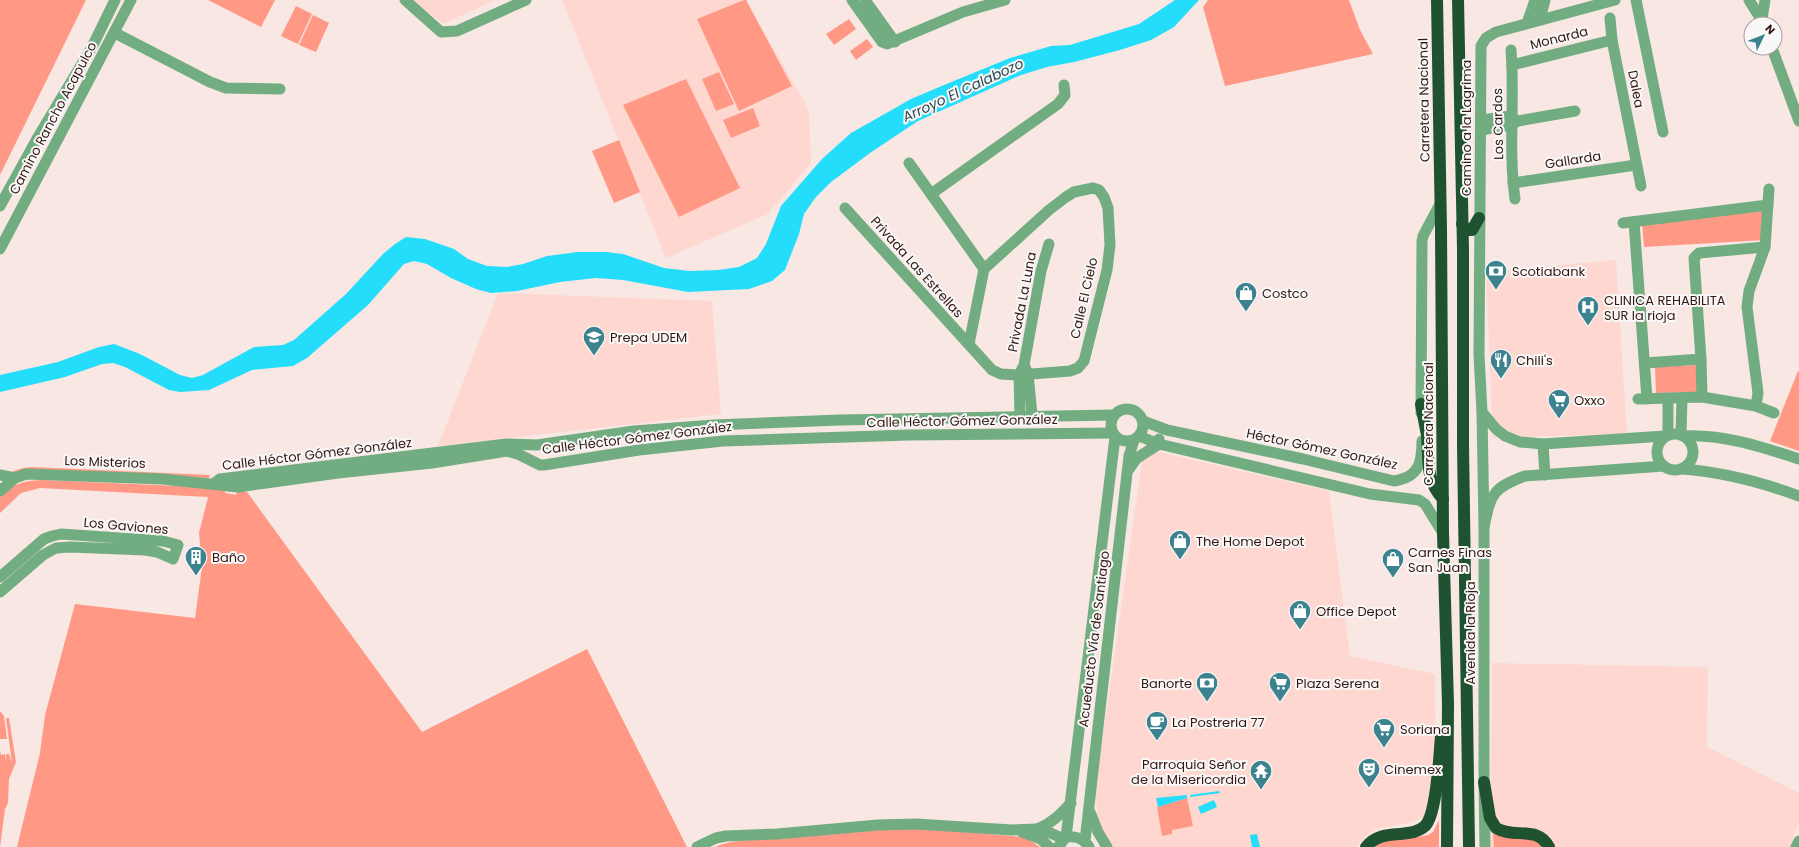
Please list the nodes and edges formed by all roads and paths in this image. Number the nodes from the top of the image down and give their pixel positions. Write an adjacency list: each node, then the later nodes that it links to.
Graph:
1 (115, 0): 42 (street)
2 (131, 0): 21 (street, Camino Rancho Acapulco)
3 (405, 0): 4 (street)
4 (526, 0)
5 (852, 0): 23 (street)
6 (865, 0): 23 (street)
7 (1006, 0): 23 (street)
8 (1436, 0): 41 (highway, Carretera Nacional)
9 (1458, 0): 46 (highway)
10 (1536, 0): 20 (street)
11 (1545, 0): 19 (street)
12 (1615, 0): 19 (street, Camino a la Lagrima)
13 (1636, 0): 33 (street)
14 (1749, 0): 16 (street)
15 (1765, 0): 17 (street)
16 (1760, 16)
17 (1763, 16)
18 (1610, 18): 22 (street, Dalea)
19 (1540, 20): 20 (street, Camino a la Lagrima)
20 (1527, 24): 32 (street, Camino a la Lagrima)
21 (115, 32): 28 (street); 49 (street, Camino Rancho Acapulco)
22 (1612, 40): 26 (street, Monarda); 35 (street, Dalea)
23 (895, 42)
24 (1511, 50): 26 (street, Los Cardos)
25 (1775, 56): 31 (street)
26 (1512, 64): 30 (street, Los Cardos)
27 (1064, 85): 39 (street)
28 (280, 89)
29 (1575, 111): 30 (street)
30 (1513, 121): 32 (street); 36 (street, Los Cardos)
31 (1799, 121)
32 (1481, 125): 45 (street, Camino a la Lagrima)
33 (1663, 132)
34 (910, 162): 39 (street)
35 (1636, 165): 36 (street, Gallarda); 37 (street, Dalea)
36 (1513, 183): 40 (street, Los Cardos)
37 (1641, 186)
38 (1769, 190): 43 (street)
39 (931, 194): 50 (street)
40 (1516, 199)
41 (1440, 204): 59 (street, Héctor Gómez González); 89 (highway, Carretera Nacional)
42 (0, 206)
43 (1768, 206): 48 (street); 53 (street)
44 (844, 208): 51 (street, Privada Las Estrellas)
45 (1479, 218): 46 (highway); 61 (street, Camino a la Lagrima)
46 (1462, 224): 108 (highway)
47 (1049, 244): 54 (street, Privada La Luna)
48 (1766, 246): 52 (street); 60 (street)
49 (0, 249)
50 (984, 269): 51 (street); 54 (street, Calle El Cielo)
51 (969, 344): 54 (street, Calle El Cielo)
52 (1701, 359): 53 (street); 56 (street)
53 (1645, 363): 57 (street)
54 (1024, 371): 55 (street, Privada La Luna)
55 (1025, 392): 64 (street); 65 (street)
56 (1702, 397): 58 (street); 60 (street)
57 (1668, 398): 58 (street); 72 (street)
58 (1682, 398): 71 (street)
59 (1421, 404): 68 (street, Héctor Gómez González); 89 (highway)
60 (1756, 406): 62 (street)
61 (1482, 412): 75 (street); 90 (street, Camino a la Lagrima)
62 (1774, 413)
63 (1114, 415): 65 (street, Calle Héctor Gómez González); 67 (street); 70 (street)
64 (1020, 416): 65 (street, Calle Héctor Gómez González); 66 (street, Calle Héctor Gómez González)
65 (1032, 416)
66 (907, 419): 69 (street); 76 (street, Calle Héctor Gómez González)
67 (1143, 421): 68 (street, Héctor Gómez González); 73 (street)
68 (1167, 430): 74 (street)
69 (909, 435): 70 (street, Calle Héctor Gómez González); 79 (street, Calle Héctor Gómez González)
70 (1114, 435): 73 (street); 96 (street, Acueducto Vía de Santiago)
71 (1682, 435): 72 (street); 78 (street); 81 (street)
72 (1667, 436): 75 (street); 80 (street)
73 (1137, 438): 74 (street); 82 (street, Acueducto Vía de Santiago)
74 (1159, 444): 82 (street); 91 (street)
75 (1543, 444): 84 (street)
76 (537, 445): 77 (street, Calle Héctor Gómez González); 79 (street)
77 (507, 448): 79 (street, Calle Héctor Gómez González); 86 (street, Calle Héctor Gómez González)
78 (1799, 459)
79 (553, 463)
80 (1664, 466): 81 (street); 84 (street, Avenida la Rioja)
81 (1682, 469): 88 (street)
82 (1128, 471): 97 (street, Acueducto Vía de Santiago)
83 (0, 475): 85 (street)
84 (1545, 475): 90 (street, Avenida la Rioja)
85 (15, 478): 86 (street, Los Misterios); 87 (street, Los Misterios)
86 (213, 484)
87 (1, 488)
88 (1799, 496)
89 (1443, 499): 91 (highway, Carretera Nacional)
90 (1484, 527): 95 (street, Avenida la Rioja)
91 (1443, 533): 94 (highway, Carretera Nacional)
92 (0, 577): 93 (street, Los Gaviones)
93 (0, 592)
94 (1448, 704): 106 (highway); 107 (highway, Carretera Nacional)
95 (1484, 782): 109 (street, Avenida la Rioja); 110 (highway)
96 (1071, 803): 98 (street); 101 (street, Acueducto Vía de Santiago)
97 (1088, 805): 102 (street, Acueducto Vía de Santiago); 105 (street)
98 (1037, 829): 99 (street); 101 (street)
99 (1012, 830): 103 (street); 104 (street)
100 (1799, 840): 111 (street)
101 (1063, 841): 102 (street)
102 (1088, 845)
103 (697, 847)
104 (1049, 847)
105 (1107, 847)
106 (1366, 847)
107 (1447, 847)
108 (1470, 847)
109 (1485, 847)
110 (1549, 847)
111 (1796, 847)

